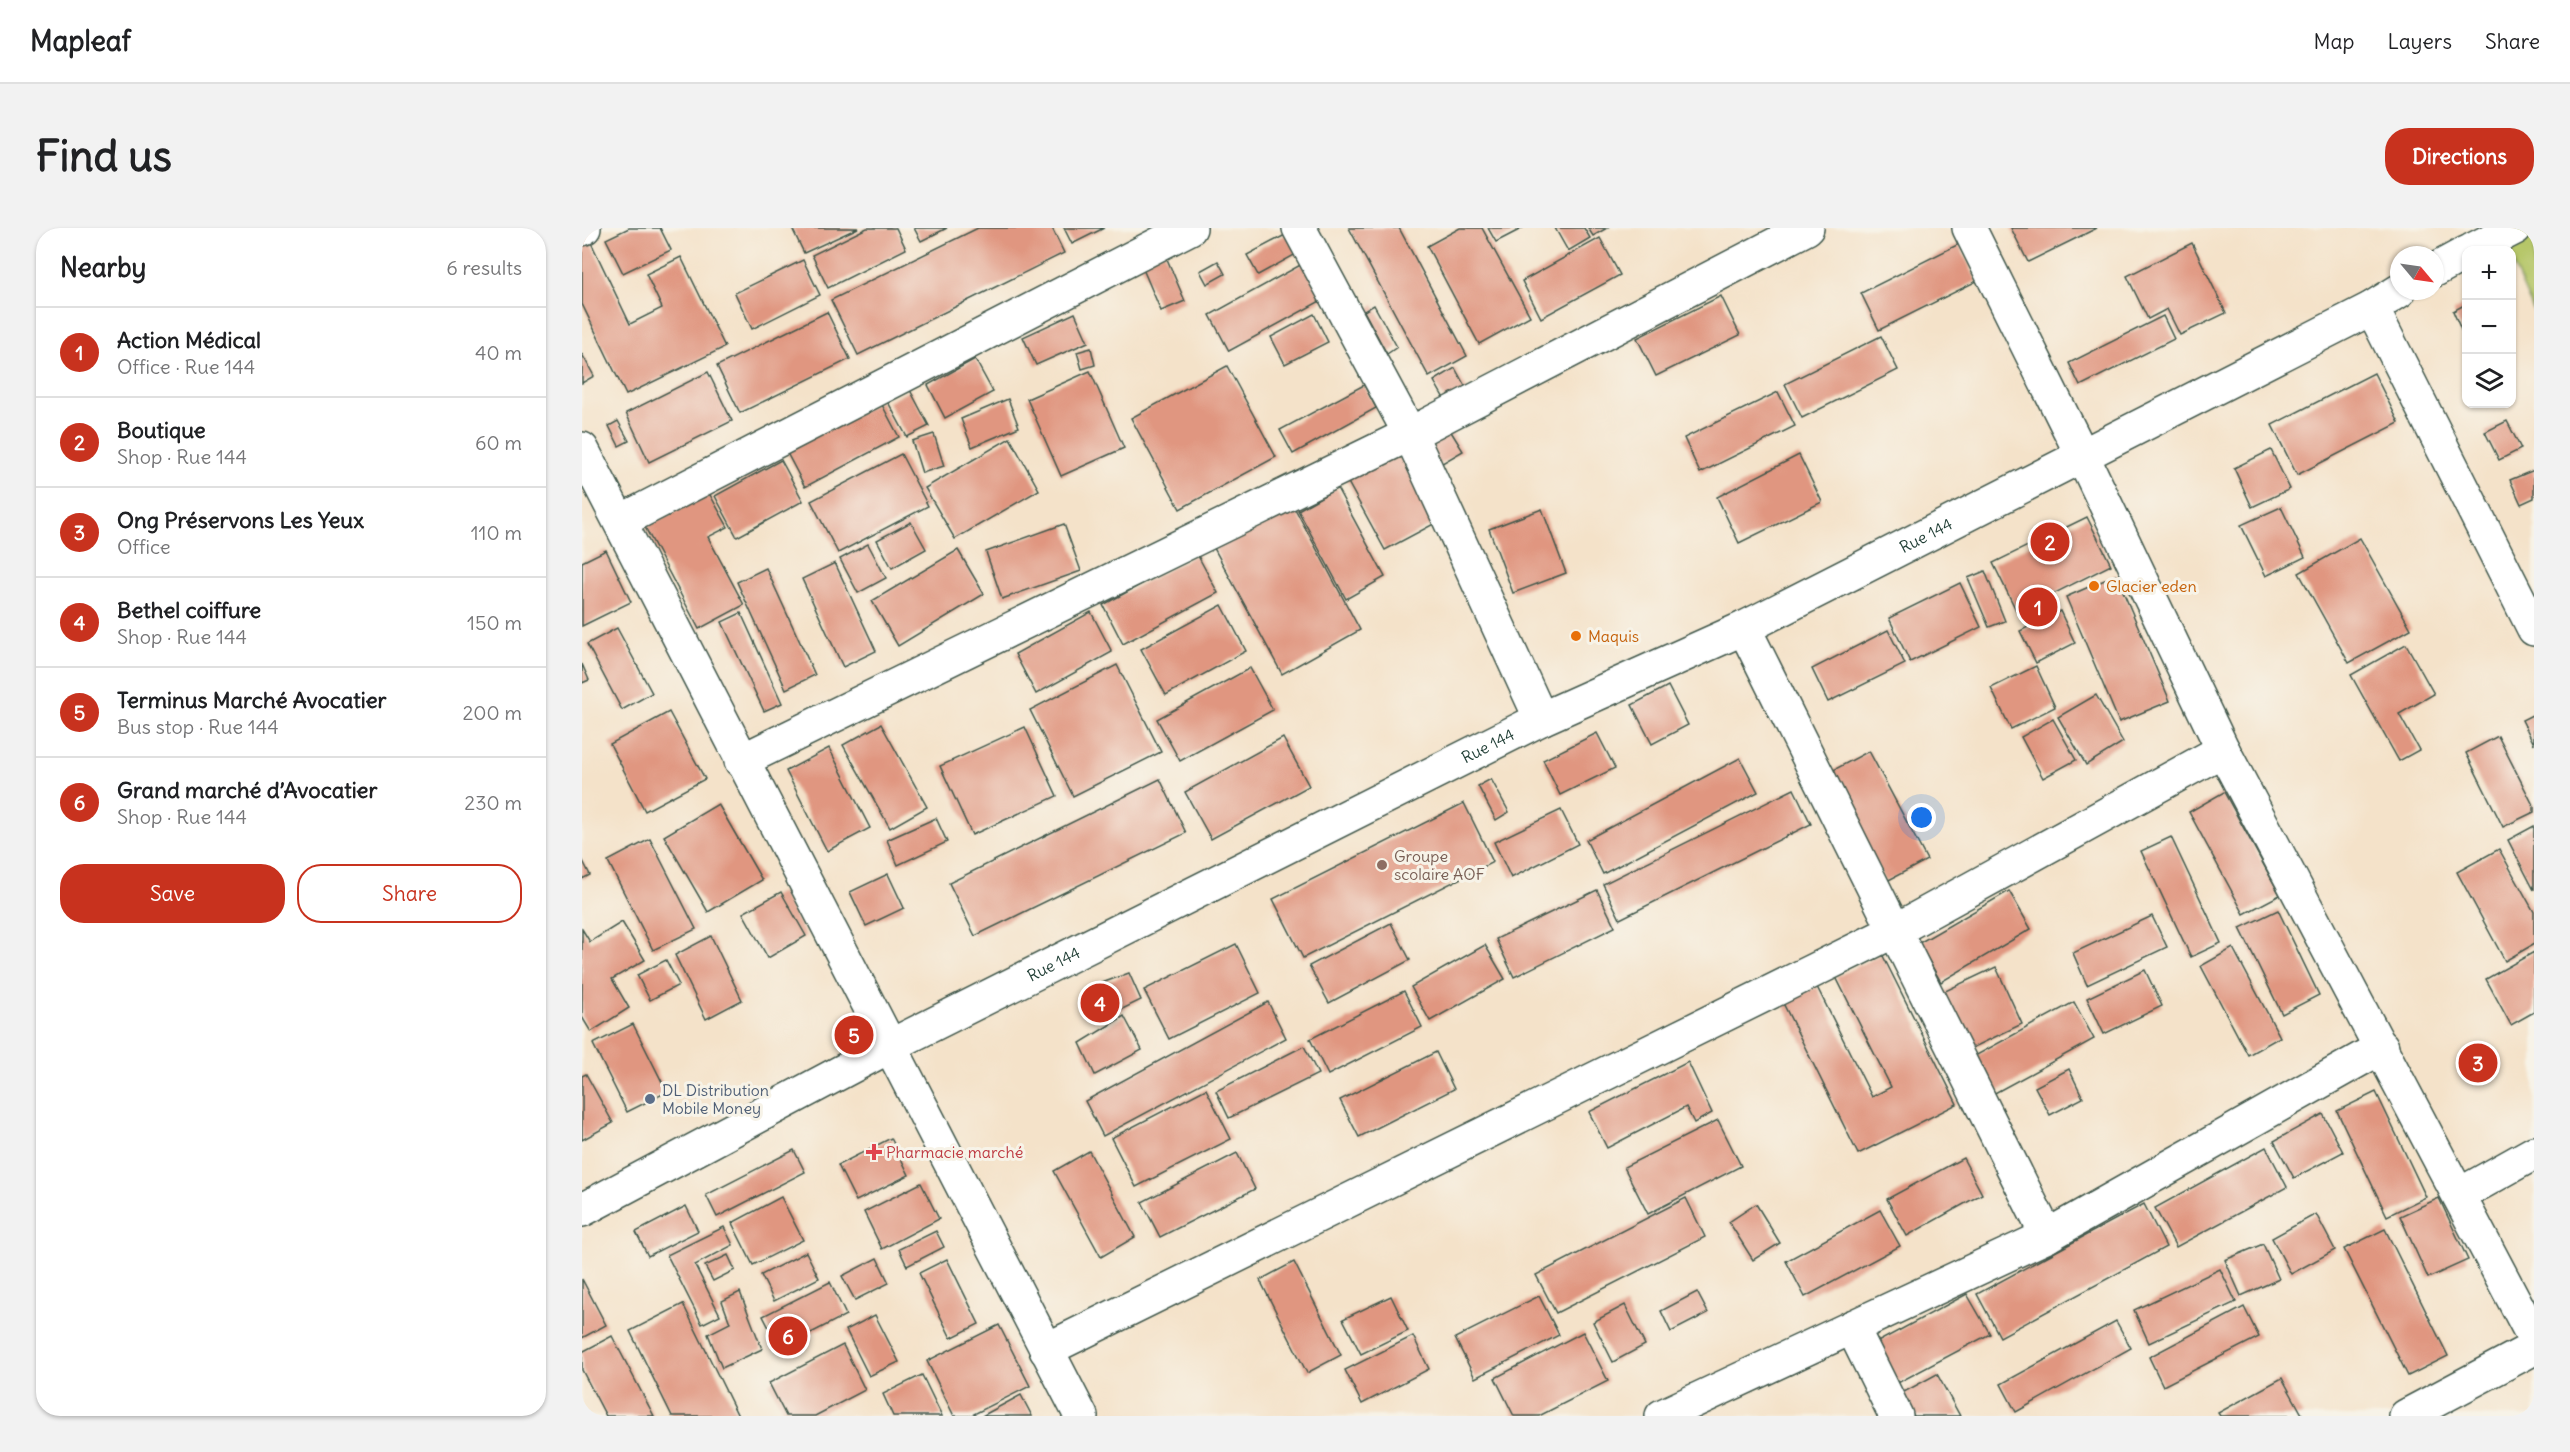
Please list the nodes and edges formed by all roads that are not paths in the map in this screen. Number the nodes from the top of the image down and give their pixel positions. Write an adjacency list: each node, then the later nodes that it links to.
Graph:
1 (1190, 228): 13 (street)
2 (1299, 228): 10 (street)
3 (1807, 228): 10 (street)
4 (1969, 228): 12 (street)
5 (2514, 228): 6 (street)
6 (2480, 246)
7 (2462, 256): 8 (street)
8 (2444, 265)
9 (2386, 300): 12 (street, Rue 144); 15 (street)
10 (1410, 434): 16 (street); 18 (street)
11 (582, 449): 13 (street)
12 (2083, 457): 14 (street, Rue 144); 17 (street)
13 (621, 522): 18 (street)
14 (1744, 628): 16 (street, Rue 144); 19 (street)
15 (2534, 629)
16 (1541, 719): 20 (street, Rue 144)
17 (2223, 750): 19 (street); 21 (street)
18 (741, 761): 20 (street)
19 (1896, 930): 25 (street); 29 (street)
20 (890, 1046): 24 (street, Rue 144); 29 (street)
21 (2382, 1047): 23 (street); 25 (street)
22 (2534, 1153): 23 (street)
23 (2459, 1195): 27 (street)
24 (582, 1210)
25 (2047, 1236): 26 (street)
26 (1852, 1327): 31 (street); 32 (street)
27 (2534, 1338)
28 (2534, 1348): 33 (street)
29 (1046, 1350): 30 (street)
30 (1081, 1416)
31 (1662, 1416)
32 (1896, 1416)
33 (2406, 1416)

